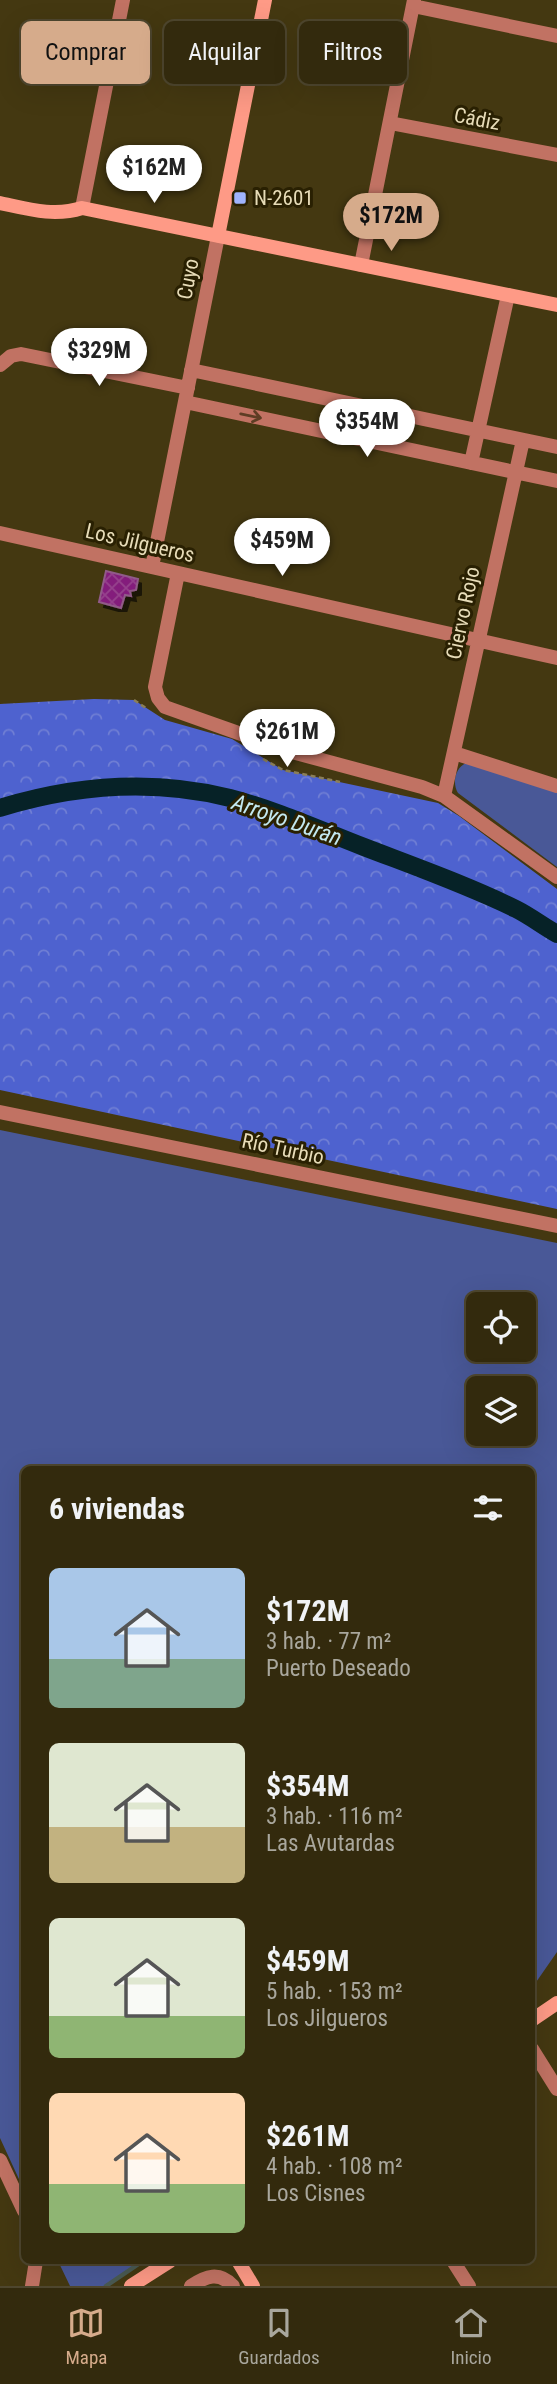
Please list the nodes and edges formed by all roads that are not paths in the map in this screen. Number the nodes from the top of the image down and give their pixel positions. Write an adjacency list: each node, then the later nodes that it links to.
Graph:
1 (123, 0): 8 (street)
2 (265, 0): 9 (street, Cuyo)
3 (414, 3): 4 (street); 5 (street)
4 (557, 36)
5 (390, 123): 6 (street, Cádiz); 10 (street)
6 (557, 155)
7 (0, 203): 8 (street)
8 (82, 208): 9 (street)
9 (218, 236): 10 (street); 14 (street, Cuyo)
10 (361, 265): 11 (street)
11 (508, 295): 12 (street); 16 (street)
12 (557, 306)
13 (3, 361): 15 (street)
14 (191, 370): 15 (street, Cuyo); 16 (street)
15 (186, 395): 19 (street, one-way to 19); 23 (street, Cuyo)
16 (478, 430): 17 (street); 19 (street)
17 (523, 440): 18 (street); 20 (street, Ciervo Rojo)
18 (557, 447)
19 (471, 463): 20 (street)
20 (516, 472): 21 (street); 25 (street, Ciervo Rojo)
21 (557, 481)
22 (0, 533): 23 (street, Los Jilgueros)
23 (152, 567): 24 (street, Los Jilgueros)
24 (178, 573): 25 (street, Los Jilgueros); 29 (street)
25 (479, 640): 26 (street, Los Jilgueros); 27 (street, Ciervo Rojo)
26 (557, 658)
27 (454, 753): 28 (street); 29 (street, Ciervo Rojo)
28 (557, 786)
29 (444, 796): 30 (street)
30 (557, 877)
31 (0, 1112): 32 (street, Río Turbio)
32 (557, 1226)
33 (557, 1995): 34 (street)
34 (552, 2006): 35 (street)
35 (535, 2018)
36 (535, 2054): 37 (street)
37 (557, 2089)
38 (0, 2160): 39 (street)
39 (21, 2205)
40 (36, 2264): 44 (street)
41 (165, 2264): 45 (street)
42 (239, 2264): 48 (street)
43 (455, 2264): 49 (street)
44 (33, 2286)
45 (131, 2286)
46 (191, 2286): 47 (street)
47 (233, 2286)
48 (253, 2286)
49 (470, 2286)

